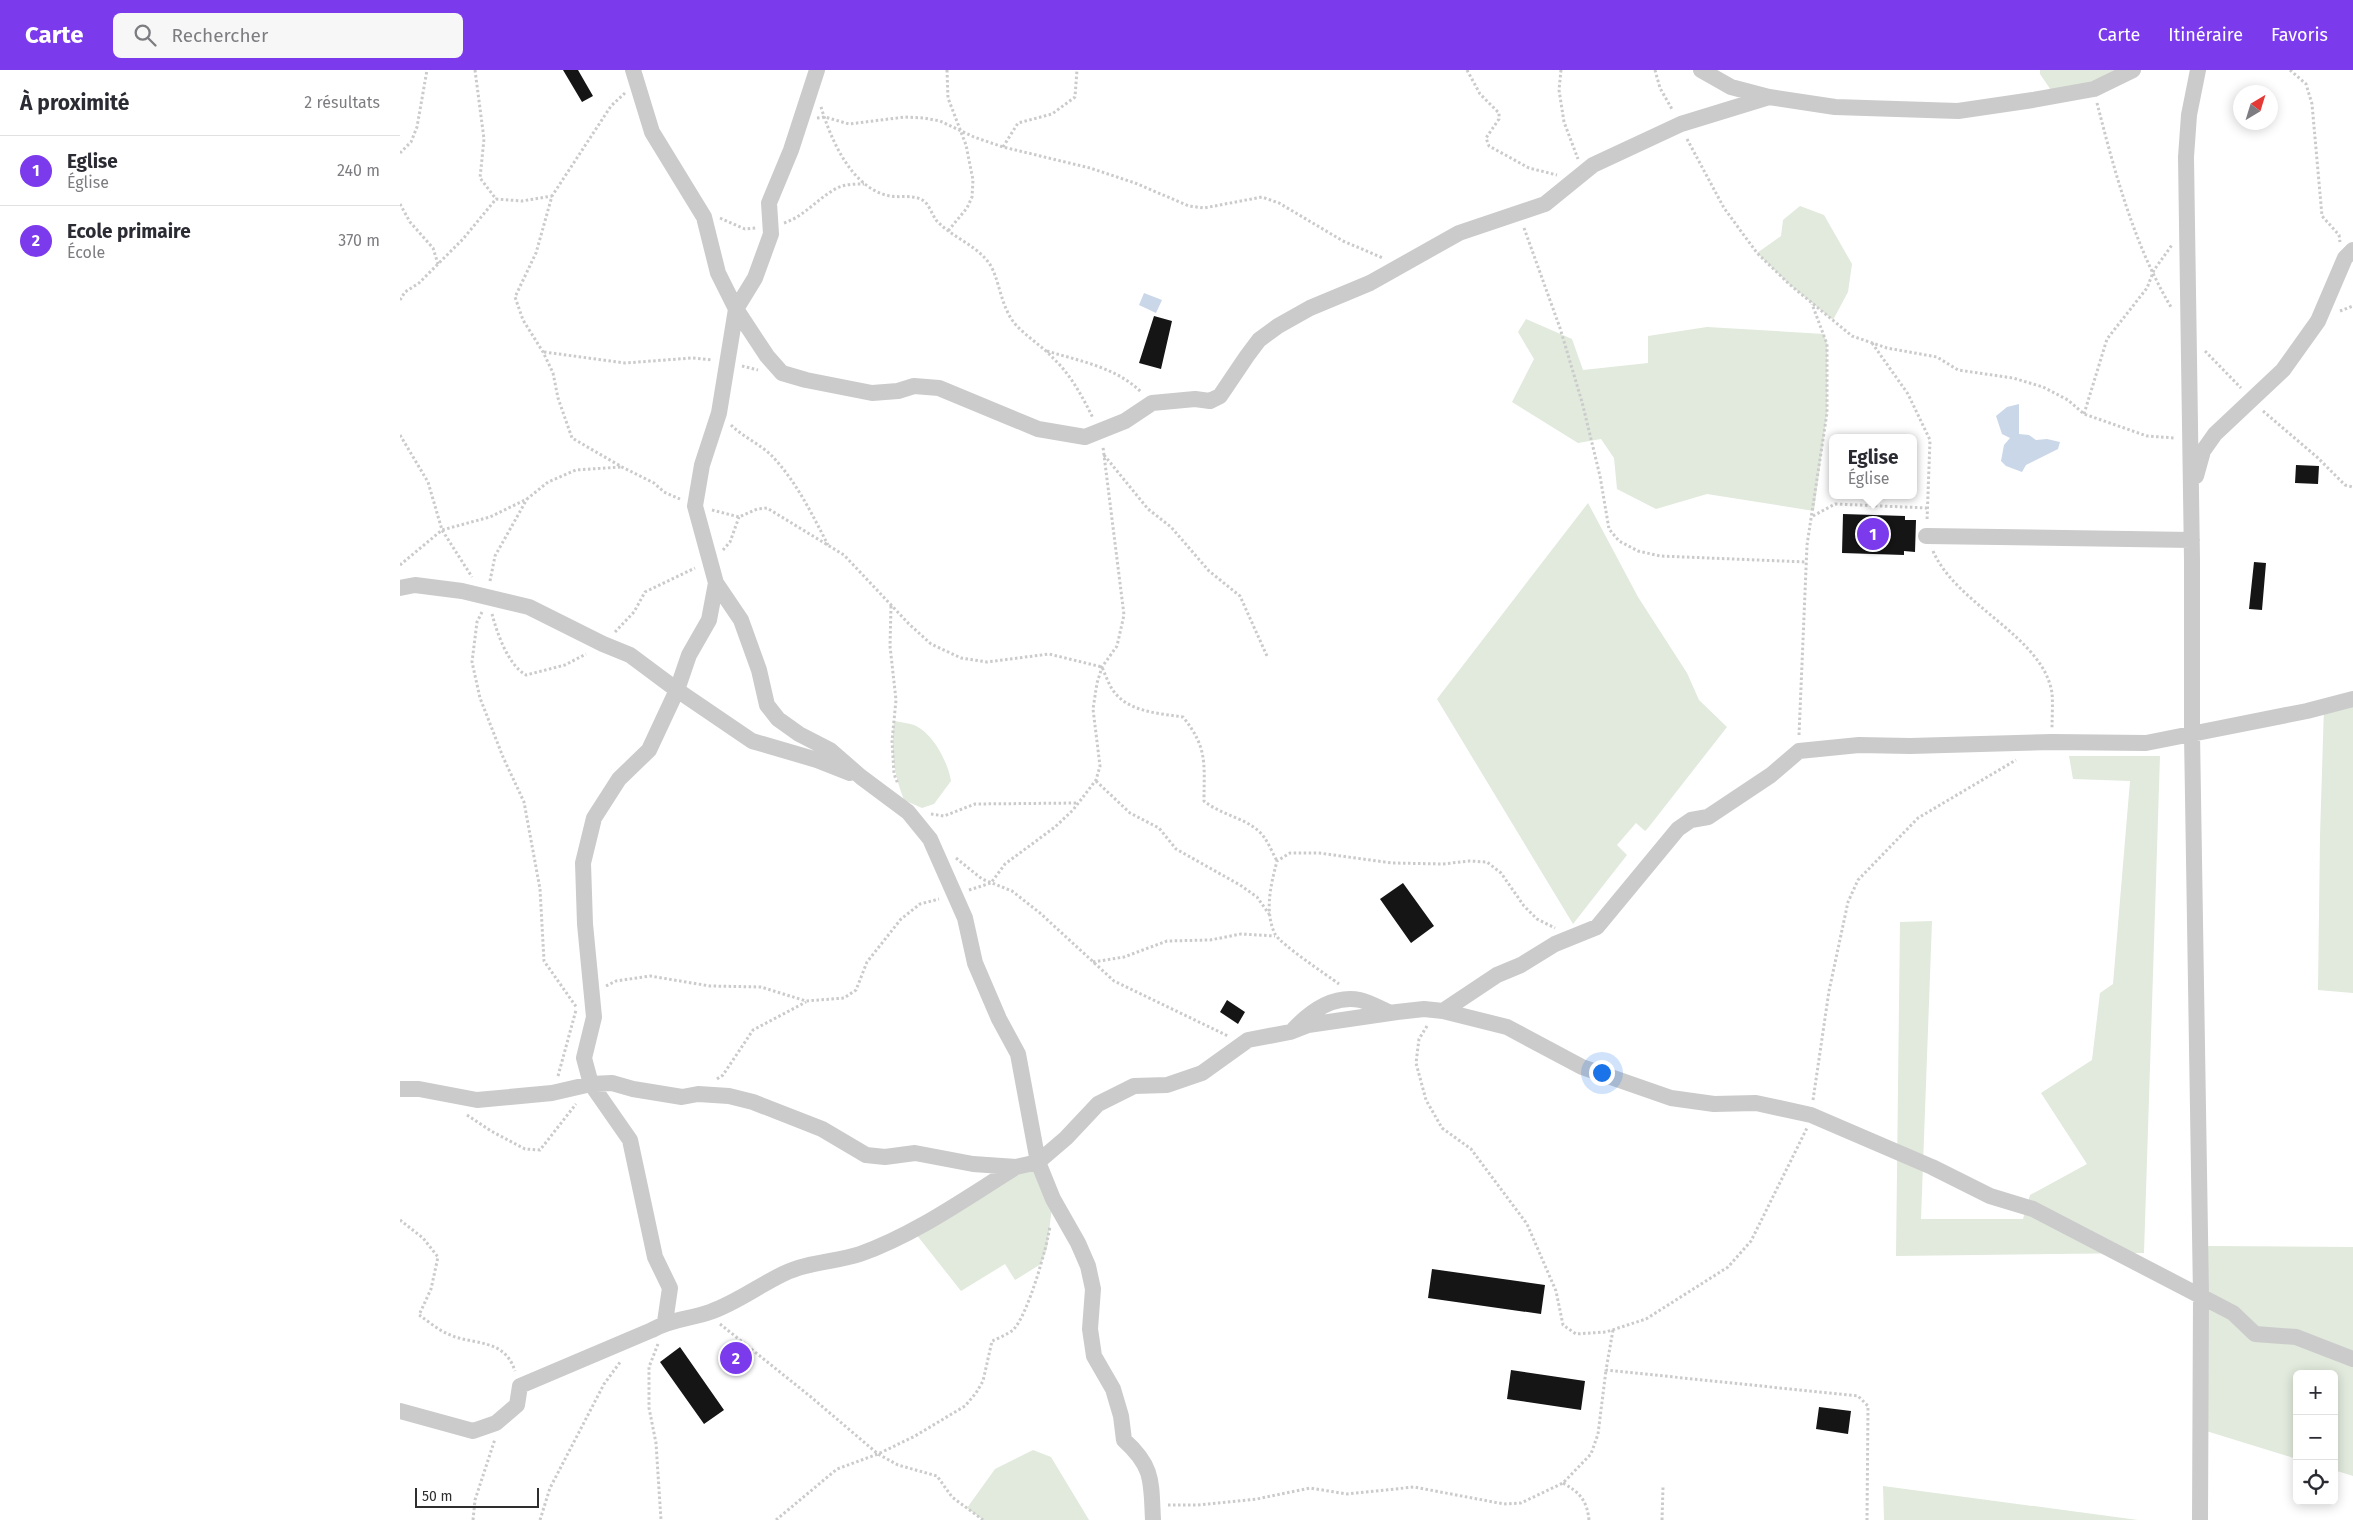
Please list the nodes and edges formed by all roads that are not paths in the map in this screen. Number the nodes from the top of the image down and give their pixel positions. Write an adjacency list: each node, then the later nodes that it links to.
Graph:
1 (1701, 70): 6 (street)
2 (2133, 70): 6 (street)
3 (2198, 70): 9 (street)
4 (815, 75): 8 (street)
5 (634, 76): 8 (street)
6 (1769, 96): 8 (street)
7 (2349, 254): 9 (street)
8 (736, 309): 12 (street)
9 (2191, 492): 11 (street)
10 (1926, 536): 11 (street)
11 (2192, 540): 16 (street)
12 (716, 582): 14 (street); 17 (street)
13 (400, 588): 14 (street)
14 (677, 690): 17 (street); 19 (street)
15 (2353, 699): 16 (street)
16 (2192, 734): 18 (street); 23 (street)
17 (861, 777): 21 (street)
18 (1443, 1011): 21 (street); 23 (street)
19 (591, 1084): 20 (street); 22 (street); 24 (street)
20 (400, 1089)
21 (1038, 1162): 22 (street); 27 (street)
22 (1016, 1167): 24 (street)
23 (2201, 1296): 25 (street); 28 (street)
24 (666, 1322): 26 (street)
25 (2353, 1359)
26 (400, 1411)
27 (1152, 1512)
28 (2200, 1520)

